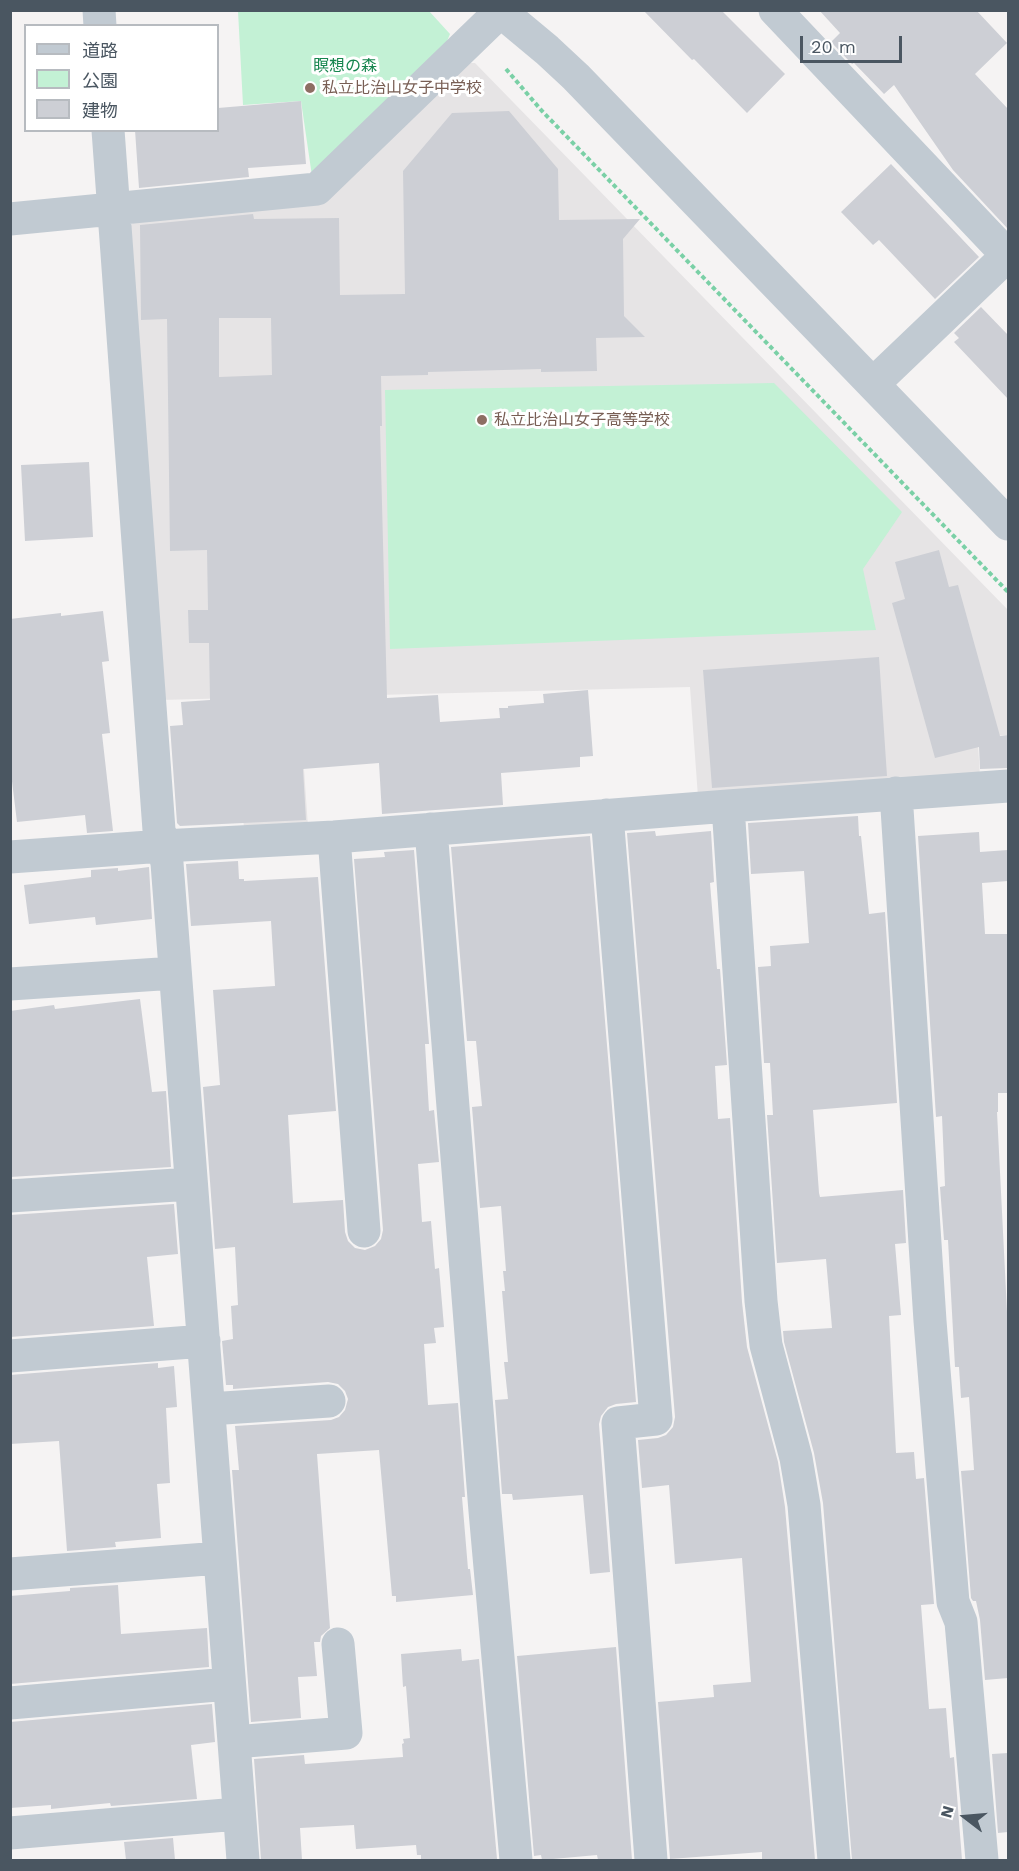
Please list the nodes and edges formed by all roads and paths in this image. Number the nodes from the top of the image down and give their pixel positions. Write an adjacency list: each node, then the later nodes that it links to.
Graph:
1 (775, 10): 7 (street)
2 (501, 11): 5 (street); 8 (street)
3 (506, 69): 10 (path)
4 (108, 132): 5 (street)
5 (113, 210): 6 (street); 17 (street)
6 (10, 219)
7 (1008, 256): 8 (street)
8 (873, 384): 9 (street)
9 (1008, 524)
10 (1008, 592)
11 (1008, 786): 12 (street)
12 (896, 793): 13 (street); 40 (street)
13 (728, 806): 14 (street); 39 (street)
14 (607, 815): 15 (street); 38 (street)
15 (430, 829): 16 (street); 37 (street)
16 (334, 837): 17 (street); 23 (street)
17 (163, 846): 18 (street); 19 (street)
18 (10, 857)
19 (175, 973): 20 (street); 21 (street)
20 (10, 984)
21 (191, 1184): 22 (street); 24 (street)
22 (10, 1196)
23 (364, 1232)
24 (204, 1341): 25 (street); 27 (street)
25 (10, 1356)
26 (329, 1401): 27 (street)
27 (209, 1409): 28 (street)
28 (220, 1558): 29 (street); 31 (street)
29 (10, 1574)
30 (338, 1644): 33 (street)
31 (228, 1684): 32 (street); 33 (street)
32 (10, 1703)
33 (234, 1742): 34 (street)
34 (238, 1814): 35 (street); 36 (street)
35 (10, 1833)
36 (243, 1860)
37 (516, 1860)
38 (651, 1860)
39 (834, 1860)
40 (982, 1860)

